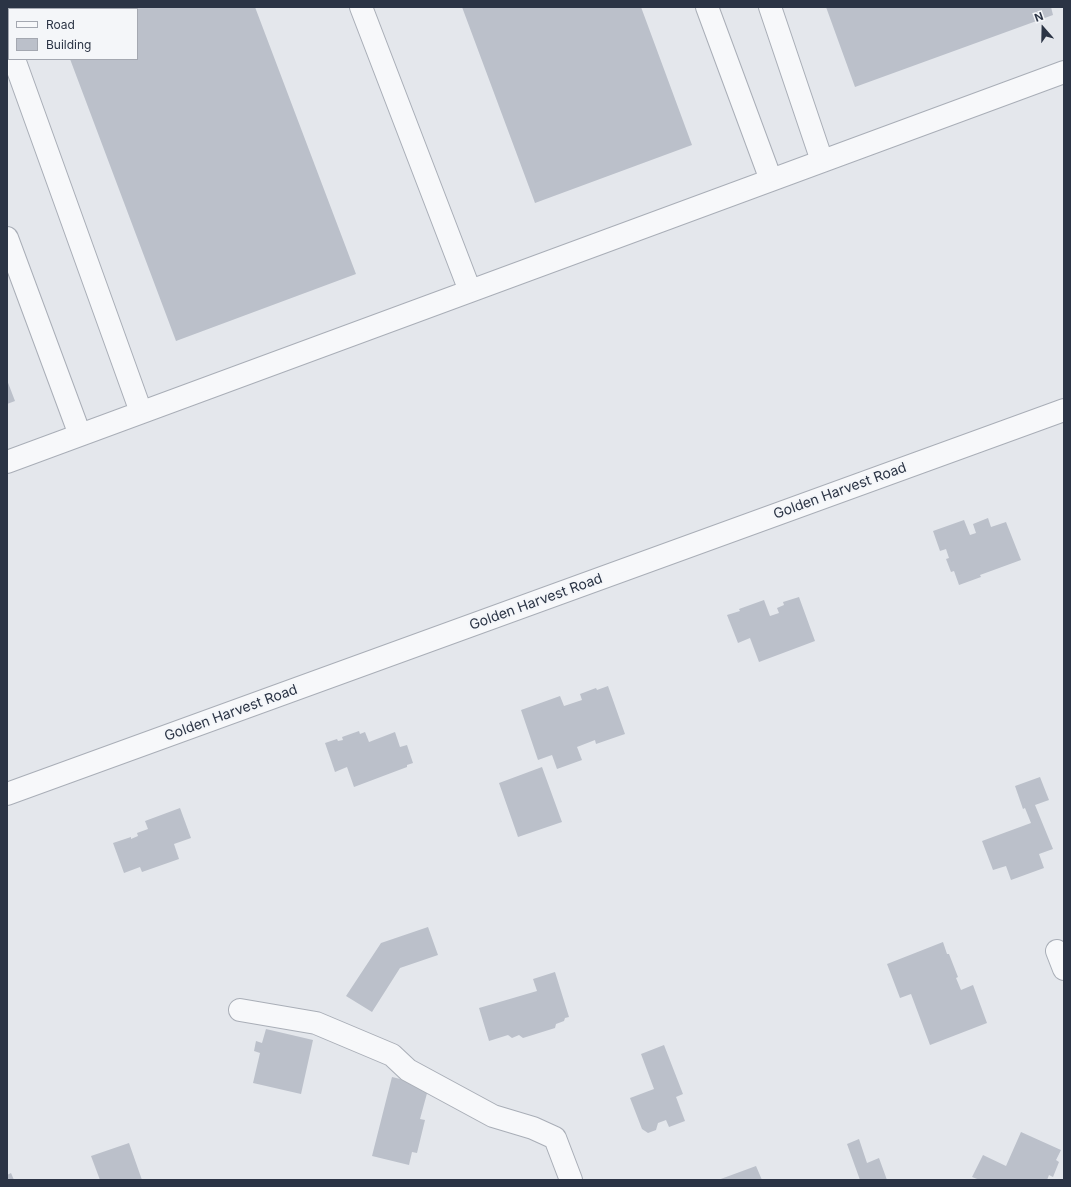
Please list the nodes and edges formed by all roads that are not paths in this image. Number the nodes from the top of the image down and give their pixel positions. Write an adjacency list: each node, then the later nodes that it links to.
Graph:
1 (361, 7): 9 (street)
2 (707, 7): 7 (street)
3 (770, 7): 6 (street)
4 (14, 60): 11 (street)
5 (1064, 72): 6 (street)
6 (822, 161): 7 (street)
7 (771, 180): 9 (street)
8 (7, 238): 12 (street)
9 (470, 291): 11 (street)
10 (1064, 410): 14 (street, Golden Harvest Road)
11 (141, 412): 12 (street)
12 (80, 435): 13 (street)
13 (7, 462)
14 (7, 794)
15 (240, 1010): 16 (street)
16 (571, 1180)

